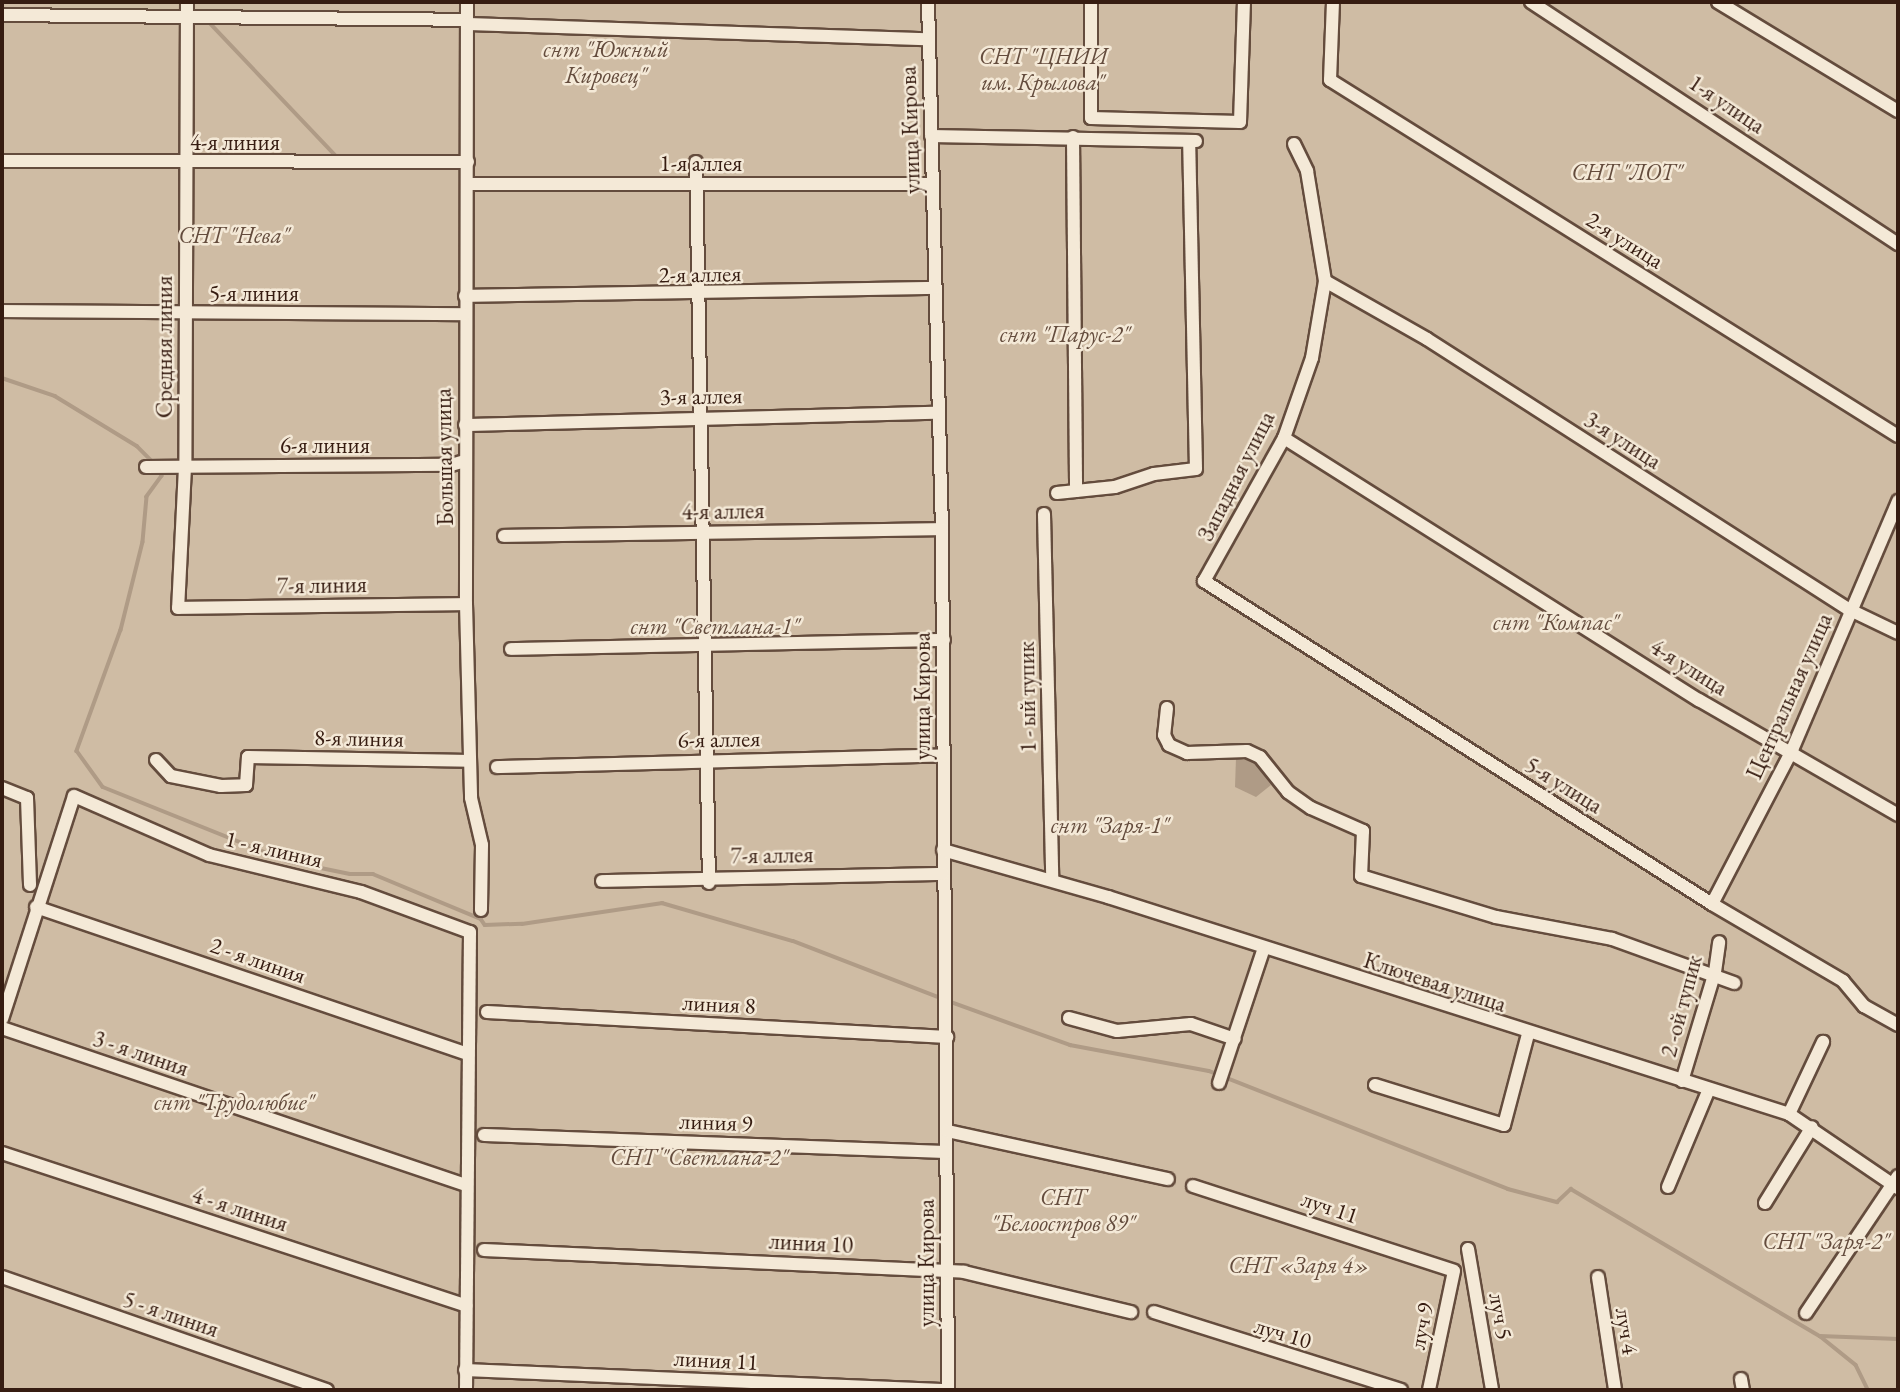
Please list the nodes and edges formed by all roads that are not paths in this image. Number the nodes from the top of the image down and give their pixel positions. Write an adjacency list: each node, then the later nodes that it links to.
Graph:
1 (467, 2): 10 (street, Большая улица)
2 (928, 2): 11 (street, улица Кирова)
3 (1091, 2): 4 (street)
4 (1244, 2)
5 (1332, 2): 34 (street, 2-я улица)
6 (1531, 2): 23 (street, 1-я улица)
7 (1718, 2): 12 (street)
8 (187, 8): 9 (street); 10 (street); 19 (street, Средняя линия)
9 (2, 15)
10 (467, 22): 11 (street); 17 (street, Большая улица)
11 (928, 39): 13 (street, улица Кирова)
12 (1898, 111)
13 (931, 136): 14 (street); 22 (street, улица Кирова)
14 (1073, 137): 39 (street); 39 (street)
15 (1294, 144): 24 (street, Западная улица)
16 (2, 161): 19 (street, 4-я линия)
17 (468, 162): 19 (street, 4-я линия); 20 (street, Большая улица)
18 (695, 162): 21 (street)
19 (184, 163): 29 (street, Средняя линия)
20 (468, 184): 21 (street, 1-я аллея); 27 (street, Большая улица)
21 (696, 184): 22 (street, 1-я аллея); 26 (street)
22 (933, 184): 25 (street, улица Кирова)
23 (1898, 244)
24 (1325, 281): 35 (street, Западная улица); 49 (street, 3-я улица)
25 (935, 289): 26 (street, 2-я аллея); 31 (street, улица Кирова)
26 (700, 295): 27 (street, 2-я аллея); 32 (street)
27 (465, 296): 30 (street, Большая улица)
28 (2, 311): 29 (street, 5-я линия)
29 (186, 314): 30 (street, 5-я линия); 38 (street, Средняя линия)
30 (464, 314): 33 (street, Большая улица)
31 (938, 413): 32 (street, 3-я аллея); 43 (street, улица Кирова)
32 (701, 417): 33 (street, 3-я аллея); 44 (street)
33 (465, 425): 36 (street, Большая улица)
34 (1898, 436)
35 (1283, 438): 46 (street, Западная улица); 55 (street, 4-я улица)
36 (465, 460): 38 (street, 6-я линия); 47 (street, Большая улица)
37 (152, 467): 38 (street, 6-я линия)
38 (185, 467): 48 (street, Средняя линия)
39 (1076, 491): 40 (street)
40 (1057, 493)
41 (1898, 501): 49 (street, Центральная улица)
42 (1044, 514): 66 (street, 1 - ый тупик)
43 (942, 528): 44 (street, 4-я аллея); 51 (street, улица Кирова)
44 (701, 533): 45 (street, 4-я аллея); 52 (street)
45 (504, 536)
46 (1204, 581): 69 (street, 5-я улица)
47 (466, 604): 48 (street, 7-я линия); 58 (street, Большая улица)
48 (178, 608)
49 (1849, 610): 50 (street, 3-я улица); 55 (street, Центральная улица)
50 (1898, 633)
51 (944, 640): 52 (street); 56 (street, улица Кирова)
52 (702, 645): 53 (street); 59 (street)
53 (511, 649)
54 (1167, 708): 74 (street)
55 (1792, 751): 62 (street, 4-я улица); 69 (street, Центральная улица)
56 (943, 755): 59 (street, 6-я аллея); 63 (street, улица Кирова)
57 (156, 760): 58 (street, 8-я линия)
58 (470, 761): 71 (street, Большая улица)
59 (705, 761): 60 (street, 6-я аллея); 65 (street)
60 (497, 767)
61 (2, 788): 68 (street)
62 (1898, 816)
63 (943, 850): 64 (street, улица Кирова); 66 (street, Ключевая улица)
64 (943, 874): 65 (street, 7-я аллея); 82 (street, улица Кирова)
65 (709, 880): 67 (street, 7-я аллея)
66 (1052, 880): 73 (street, Ключевая улица)
67 (602, 881)
68 (36, 887): 70 (street); 85 (street, 1 - я линия)
69 (1712, 904): 79 (street, 5-я улица)
70 (36, 907): 78 (street); 85 (street, 2 - я линия)
71 (481, 910)
72 (1719, 942): 74 (street, 2 -ой тупик)
73 (1264, 948): 81 (street, Ключевая улица); 83 (street)
74 (1715, 972): 75 (street); 86 (street, 2 -ой тупик)
75 (1734, 983)
76 (488, 1012): 82 (street, линия 8)
77 (1069, 1018): 83 (street)
78 (2, 1019)
79 (1898, 1025)
80 (2, 1028): 98 (street, 3 - я линия)
81 (1528, 1034): 86 (street, Ключевая улица); 88 (street)
82 (947, 1037): 92 (street, улица Кирова)
83 (1235, 1040): 87 (street)
84 (1823, 1042): 90 (street)
85 (466, 1054): 98 (street)
86 (1682, 1081): 89 (street, Ключевая улица)
87 (1219, 1083)
88 (1375, 1084)
89 (1709, 1089): 90 (street, Ключевая улица); 100 (street)
90 (1789, 1114): 91 (street, Ключевая улица)
91 (1812, 1127): 97 (street, Ключевая улица); 101 (street)
92 (947, 1131): 94 (street, улица Кирова); 96 (street)
93 (484, 1135): 94 (street, линия 9)
94 (946, 1152): 104 (street, улица Кирова)
95 (2, 1153): 108 (street, 4 - я линия)
96 (1167, 1179)
97 (1897, 1183): 111 (street)
98 (466, 1185): 108 (street)
99 (1193, 1186): 105 (street, луч 11)
100 (1668, 1187)
101 (1765, 1203)
102 (1468, 1249): 118 (street, луч 5)
103 (484, 1250): 104 (street, линия 10)
104 (947, 1270): 109 (street, линия 10); 115 (street, улица Кирова)
105 (1454, 1271): 117 (street, луч 9)
106 (2, 1277): 113 (street, 5 - я линия)
107 (1598, 1277): 119 (street, луч 4)
108 (466, 1306): 112 (street)
109 (1131, 1312)
110 (1154, 1312): 116 (street, луч 10)
111 (1806, 1313)
112 (465, 1370): 114 (street); 115 (street, линия 11)
113 (327, 1390)
114 (466, 1390)
115 (948, 1390)
116 (1401, 1390)
117 (1429, 1390)
118 (1492, 1390)
119 (1615, 1390)

